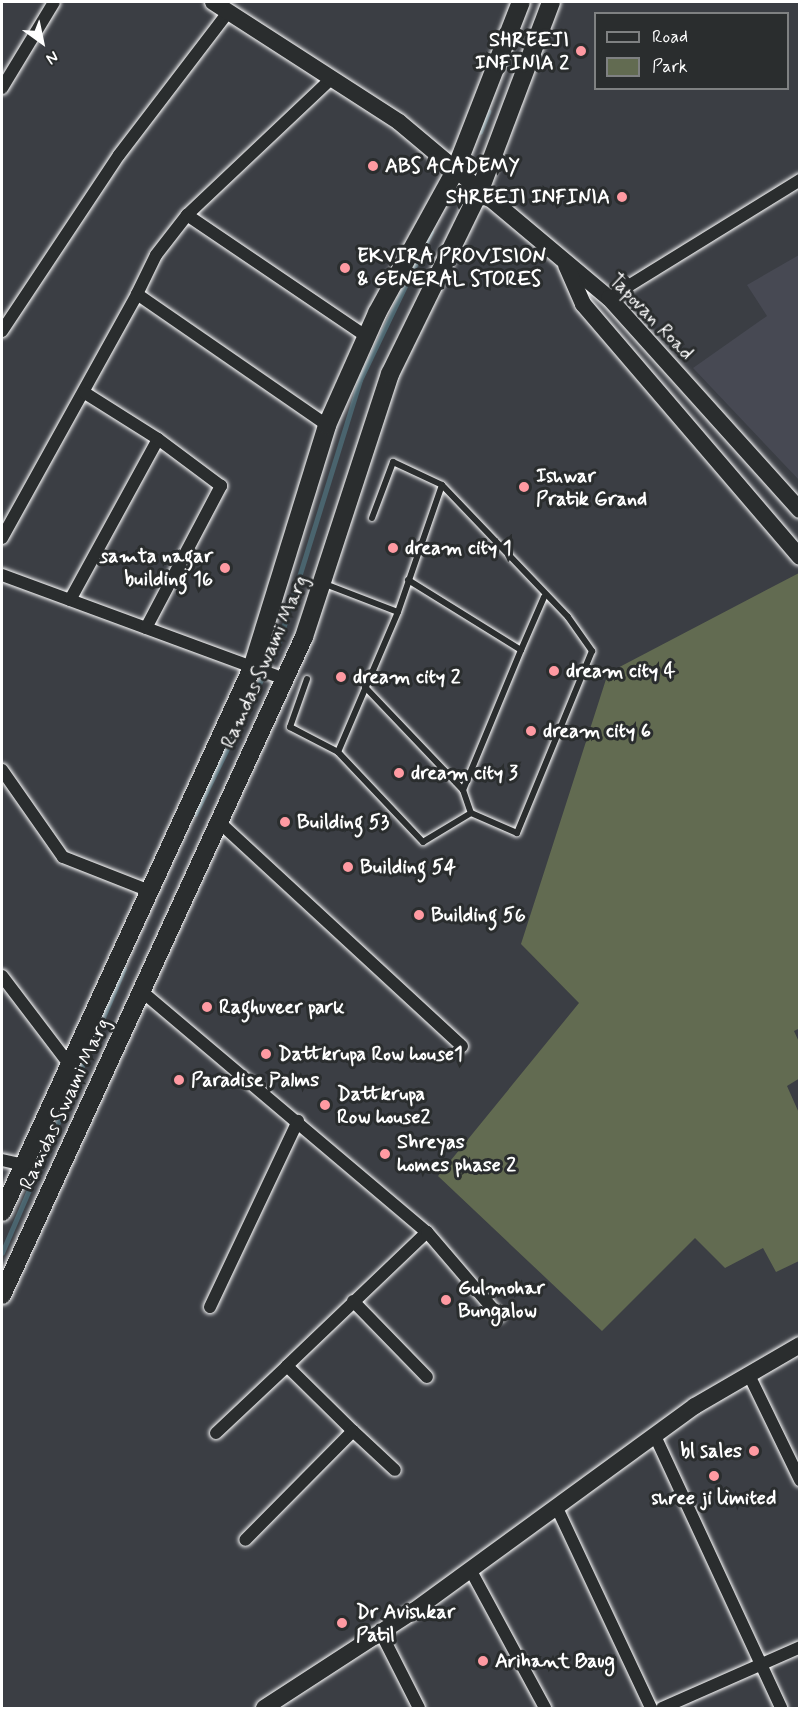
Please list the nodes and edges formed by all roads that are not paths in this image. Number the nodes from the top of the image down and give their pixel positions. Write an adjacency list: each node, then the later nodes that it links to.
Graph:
1 (54, 2): 7 (street)
2 (213, 2): 5 (street, Tapovan Road)
3 (521, 2): 8 (main road)
4 (551, 2): 10 (main road, Ramdas Swami Marg)
5 (229, 11): 6 (street, Tapovan Road); 15 (street)
6 (332, 78): 8 (street, Tapovan Road); 11 (street)
7 (2, 88)
8 (455, 171): 10 (street, Tapovan Road); 16 (main road)
9 (800, 180): 14 (street)
10 (480, 190): 12 (street, Tapovan Road); 27 (main road, Ramdas Swami Marg)
11 (187, 215): 13 (street); 16 (street)
12 (565, 264): 14 (street, Tapovan Road); 24 (street)
13 (137, 294): 17 (street); 18 (street)
14 (609, 298): 21 (street, Tapovan Road)
15 (2, 331)
16 (366, 336): 18 (main road)
17 (85, 393): 19 (street); 23 (street)
18 (327, 425): 33 (main road)
19 (158, 439): 29 (street); 31 (street)
20 (442, 485): 22 (lane); 26 (lane); 28 (lane)
21 (800, 510)
22 (372, 518)
23 (2, 538)
24 (800, 557)
25 (2, 574): 29 (street)
26 (408, 580): 30 (lane); 32 (lane)
27 (325, 584): 30 (lane); 34 (main road, Ramdas Swami Marg)
28 (544, 597): 32 (lane); 40 (lane)
29 (70, 600): 31 (street)
30 (398, 612): 36 (lane)
31 (146, 628): 33 (street)
32 (521, 650): 39 (lane)
33 (254, 668): 34 (street); 42 (main road)
34 (280, 677): 41 (main road, Ramdas Swami Marg)
35 (308, 679): 37 (lane)
36 (365, 687): 37 (lane); 39 (lane)
37 (338, 752): 40 (lane)
38 (2, 770): 42 (street)
39 (463, 790): 40 (lane)
40 (471, 813)
41 (218, 821): 44 (main road, Ramdas Swami Marg); 45 (street)
42 (147, 890): 46 (main road)
43 (2, 976): 46 (street)
44 (139, 989): 47 (street); 52 (main road, Ramdas Swami Marg)
45 (462, 1046)
46 (69, 1064): 49 (main road)
47 (298, 1121): 51 (street); 54 (street)
48 (2, 1160): 49 (street)
49 (23, 1165): 50 (main road)
50 (2, 1212)
51 (427, 1232): 53 (street); 55 (street)
52 (2, 1294)
53 (352, 1301): 57 (street); 59 (street)
54 (210, 1307)
55 (500, 1316)
56 (800, 1346): 58 (street)
57 (287, 1366): 60 (street); 61 (street)
58 (749, 1375): 62 (street); 64 (street)
59 (427, 1377)
60 (353, 1431): 63 (street); 66 (street)
61 (216, 1433)
62 (655, 1436): 65 (street); 70 (street)
63 (395, 1470)
64 (800, 1480)
65 (557, 1508): 67 (street); 74 (street)
66 (245, 1540)
67 (471, 1571): 68 (street); 73 (street)
68 (381, 1633): 71 (street); 72 (street)
69 (800, 1647): 70 (street)
70 (760, 1665): 75 (street); 76 (street)
71 (264, 1708)
72 (419, 1708)
73 (545, 1708)
74 (651, 1708)
75 (662, 1708)
76 (780, 1708)

